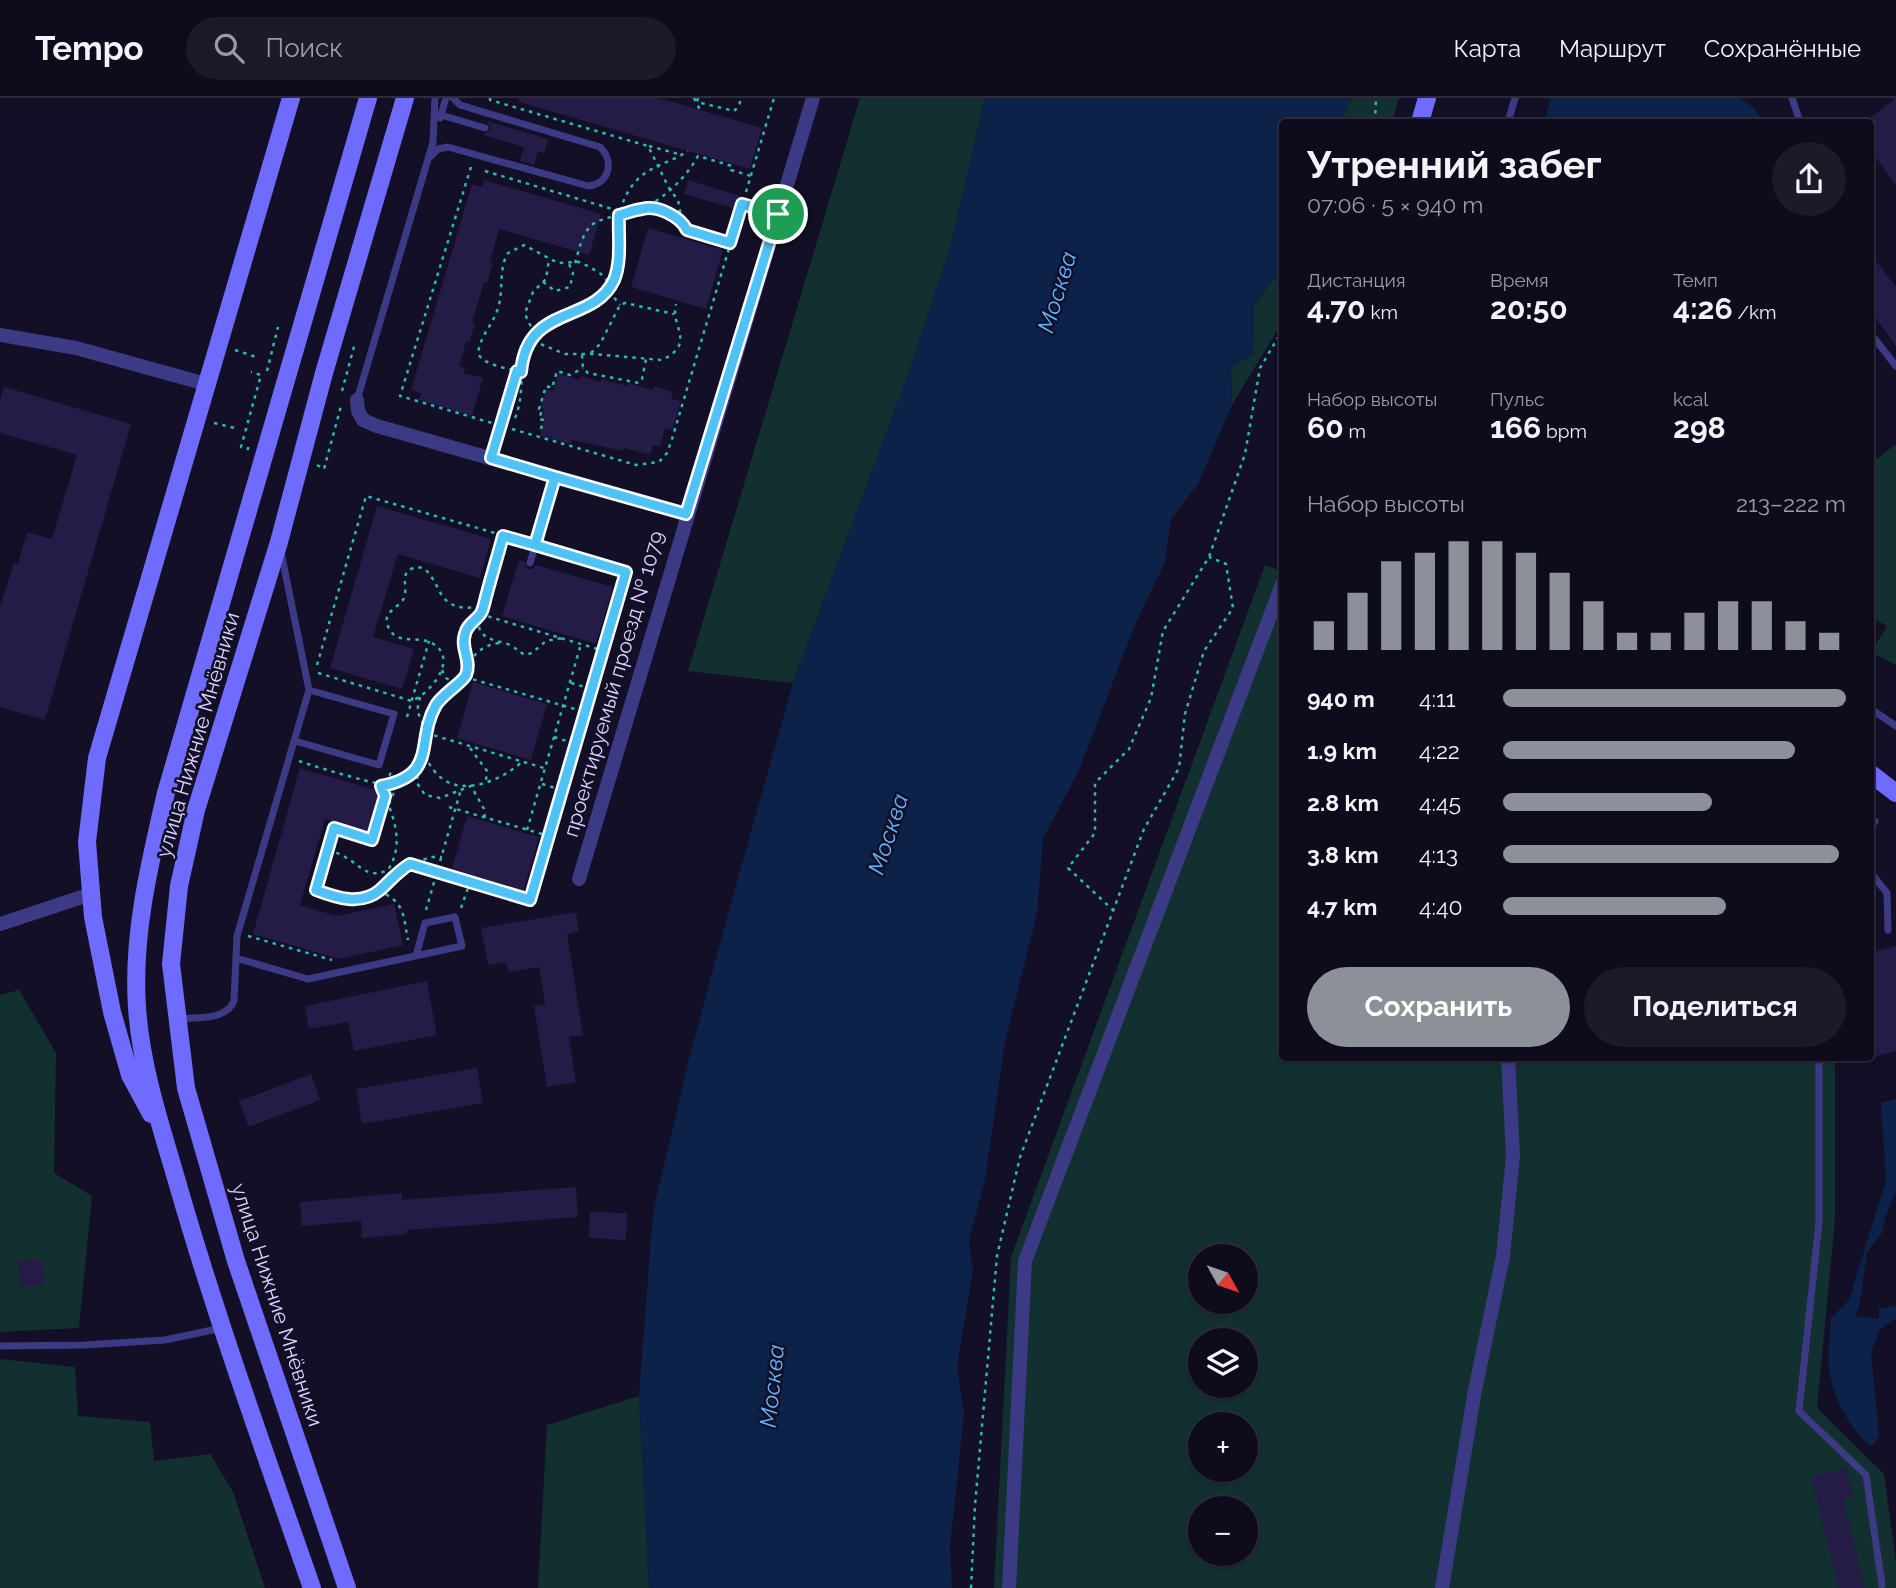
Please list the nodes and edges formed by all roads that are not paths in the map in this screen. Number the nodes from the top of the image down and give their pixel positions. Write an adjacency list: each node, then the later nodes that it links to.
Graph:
1 (291, 98): 23 (main road)
2 (368, 98): 50 (main road, улица Нижние Мнёвники)
3 (405, 98): 29 (main road, улица Нижние Мнёвники)
4 (435, 98): 16 (lane)
5 (446, 98): 11 (lane)
6 (453, 98): 17 (lane)
7 (813, 98): 19 (street, проектируемый проезд № 1079)
8 (1427, 98): 12 (main road)
9 (1515, 98): 13 (lane)
10 (1792, 98): 14 (lane)
11 (441, 115): 15 (lane); 16 (lane)
12 (1421, 119)
13 (1509, 119)
14 (1799, 119)
15 (485, 128)
16 (433, 142): 17 (lane)
17 (429, 158): 24 (lane)
18 (742, 204): 19 (lane)
19 (778, 214): 28 (street, проектируемый проезд № 1079)
20 (0, 335): 23 (street)
21 (1874, 338): 22 (lane)
22 (1896, 366)
23 (206, 384): 42 (main road)
24 (350, 401): 26 (street)
25 (503, 423): 26 (lane)
26 (491, 458): 27 (street)
27 (555, 477): 28 (street); 30 (lane)
28 (686, 514): 39 (street, проектируемый проезд № 1079)
29 (279, 542): 32 (lane); 47 (main road, улица Нижние Мнёвники)
30 (530, 563)
31 (1279, 593): 56 (street)
32 (309, 690): 35 (lane); 35 (lane)
33 (1874, 711): 34 (lane)
34 (1896, 726)
35 (295, 741): 46 (lane)
36 (1874, 776): 37 (main road)
37 (1896, 793)
38 (1874, 877): 41 (lane)
39 (579, 879)
40 (1896, 889): 41 (lane)
41 (1887, 893): 44 (lane)
42 (92, 894): 43 (street); 50 (main road)
43 (0, 924)
44 (1888, 930)
45 (416, 956): 45 (lane); 46 (lane)
46 (236, 958): 47 (lane)
47 (176, 1019): 55 (main road, улица Нижние Мнёвники)
48 (1508, 1061): 57 (street)
49 (1819, 1061): 53 (lane)
50 (166, 1142): 51 (main road, улица Нижние Мнёвники)
51 (222, 1328): 52 (lane); 54 (main road, улица Нижние Мнёвники)
52 (0, 1346)
53 (1882, 1584)
54 (312, 1588)
55 (348, 1588)
56 (1009, 1588)
57 (1442, 1588)

